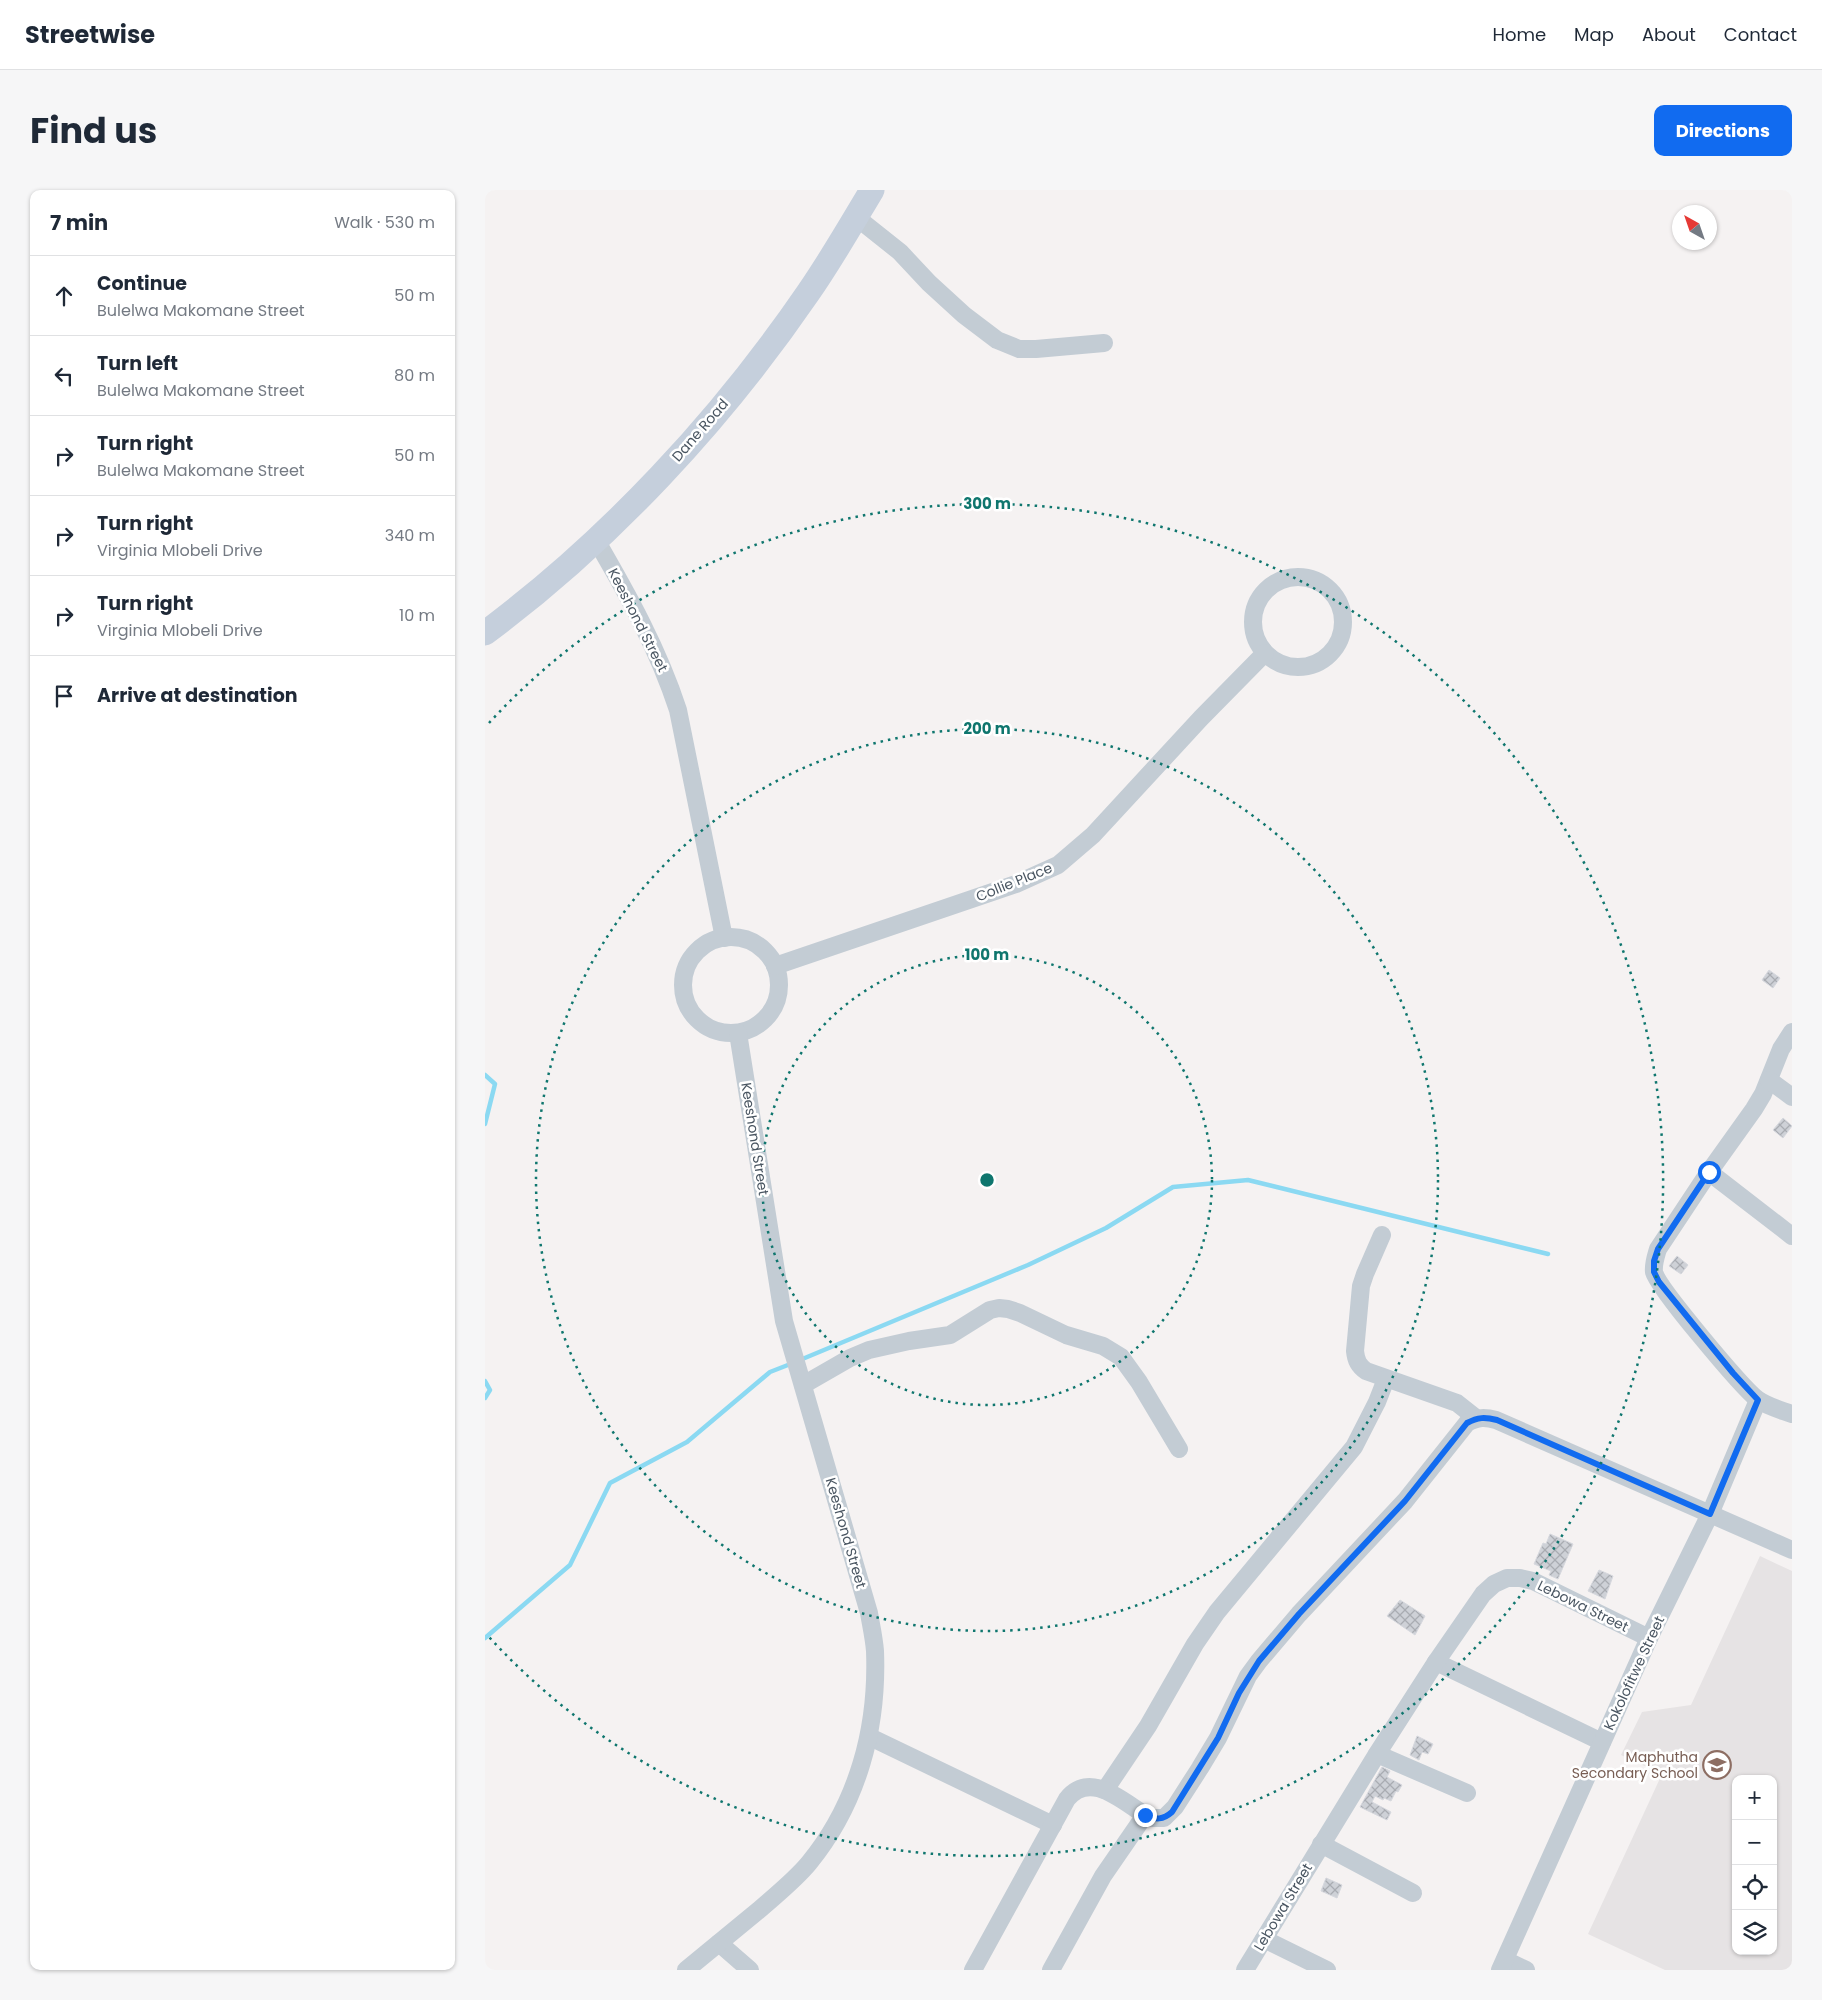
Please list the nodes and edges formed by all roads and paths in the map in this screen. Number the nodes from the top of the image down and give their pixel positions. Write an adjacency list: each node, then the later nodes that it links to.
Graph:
1 (872, 190): 2 (street, Dane Road)
2 (856, 217): 3 (street); 4 (street, Dane Road)
3 (1104, 343)
4 (596, 540): 5 (street, Dane Road); 7 (street, Keeshond Street)
5 (485, 633)
6 (1265, 653): 6 (street); 8 (street, Collie Place)
7 (724, 938): 8 (street); 10 (street)
8 (775, 966): 10 (street)
9 (1792, 1032): 11 (street)
10 (738, 1033): 16 (street, Keeshond Street)
11 (1769, 1080): 12 (street); 13 (street)
12 (1792, 1097)
13 (1709, 1172): 15 (street); 18 (street)
14 (1382, 1235): 17 (street)
15 (1792, 1236)
16 (798, 1369): 21 (street); 26 (street, Keeshond Street)
17 (1386, 1379): 20 (street); 29 (street)
18 (1758, 1400): 19 (street); 22 (street, Kokolofitwe Street)
19 (1792, 1414)
20 (1476, 1418): 22 (street); 31 (street)
21 (1179, 1449)
22 (1710, 1514): 23 (street); 24 (street, Kokolofitwe Street)
23 (1792, 1550)
24 (1649, 1638): 25 (street, Lebowa Street); 27 (street, Kokolofitwe Street)
25 (1436, 1662): 27 (street); 28 (street, Lebowa Street)
26 (870, 1737): 32 (street); 36 (street, Keeshond Street)
27 (1602, 1742): 37 (street, Kokolofitwe Street)
28 (1377, 1754): 30 (street); 33 (street, Lebowa Street)
29 (1105, 1790): 31 (street); 32 (street)
30 (1467, 1793)
31 (1145, 1815): 41 (street)
32 (1053, 1825): 40 (street)
33 (1321, 1844): 34 (street); 35 (street, Lebowa Street)
34 (1413, 1893)
35 (1265, 1939): 42 (street, Lebowa Street); 43 (street)
36 (719, 1943): 38 (street, Keeshond Street); 39 (street)
37 (1503, 1965): 44 (street)
38 (686, 1970)
39 (750, 1970)
40 (973, 1970)
41 (1051, 1970)
42 (1245, 1970)
43 (1327, 1970)
44 (1526, 1970)

